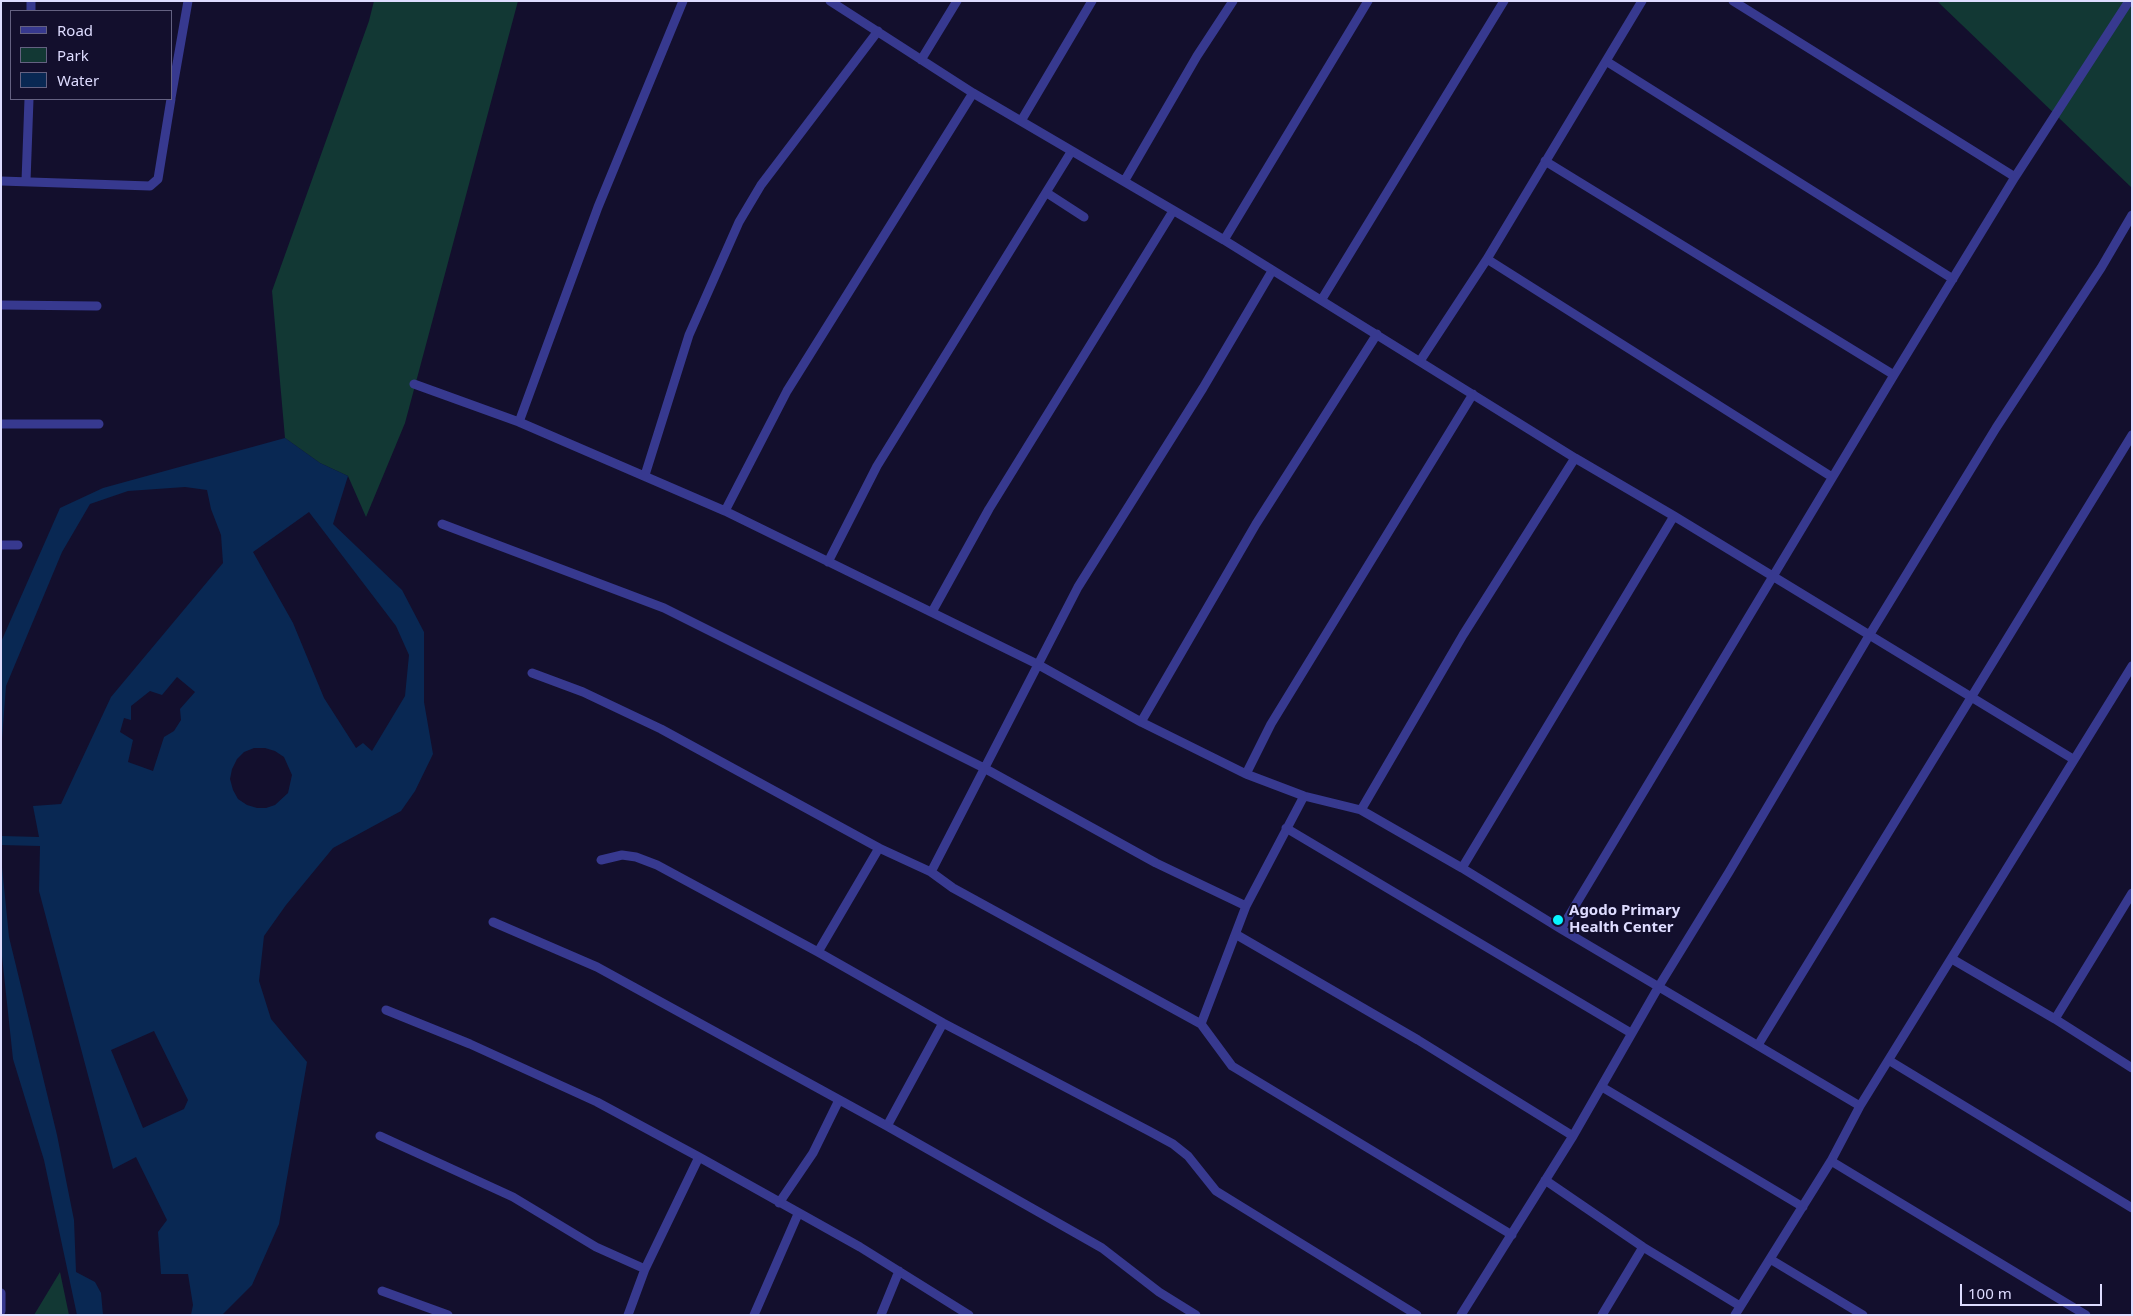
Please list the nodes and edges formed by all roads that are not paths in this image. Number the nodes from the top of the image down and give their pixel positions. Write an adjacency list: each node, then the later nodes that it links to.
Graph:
1 (188, 1): 15 (street)
2 (683, 1): 42 (street)
3 (958, 1): 13 (street)
4 (1092, 1): 19 (street)
5 (1232, 1): 23 (street)
6 (1368, 1): 30 (street)
7 (1504, 1): 34 (street)
8 (1642, 1): 14 (street)
9 (1733, 1): 22 (street)
10 (2129, 1): 22 (street)
11 (833, 2): 12 (street)
12 (878, 31): 13 (street); 47 (street)
13 (921, 60): 16 (street)
14 (1606, 61): 21 (street); 33 (street)
15 (172, 92)
16 (973, 94): 19 (street); 49 (street)
17 (29, 100): 25 (street)
18 (171, 100): 25 (street)
19 (1022, 121): 20 (street)
20 (1071, 152): 23 (street); 26 (street)
21 (1545, 161): 31 (street); 39 (street)
22 (2015, 177): 33 (street)
23 (1124, 180): 27 (street)
24 (1, 181): 25 (street)
25 (26, 181)
26 (1047, 193): 29 (street); 54 (street)
27 (1173, 211): 30 (street); 56 (street)
28 (2132, 215): 57 (street)
29 (1084, 217)
30 (1224, 240): 32 (street)
31 (1486, 259): 38 (street); 48 (street)
32 (1272, 271): 34 (street); 58 (street)
33 (1953, 279): 39 (street)
34 (1322, 299): 37 (street)
35 (1, 305): 36 (street)
36 (97, 306)
37 (1377, 334): 38 (street); 62 (street)
38 (1420, 361): 41 (street)
39 (1894, 375): 48 (street)
40 (414, 384): 42 (street)
41 (1473, 394): 46 (street); 65 (street)
42 (518, 422): 47 (street)
43 (1, 424): 44 (street)
44 (99, 424)
45 (2132, 435): 61 (street)
46 (1575, 458): 50 (street); 67 (street)
47 (645, 475): 49 (street)
48 (1832, 477): 55 (street)
49 (725, 511): 54 (street)
50 (1674, 516): 55 (street); 71 (street)
51 (442, 524): 64 (street)
52 (1, 545): 53 (street)
53 (18, 546)
54 (828, 562): 56 (street)
55 (1773, 577): 57 (street); 76 (street)
56 (932, 612): 58 (street)
57 (1870, 634): 61 (street); 80 (street)
58 (1037, 664): 62 (street); 64 (street)
59 (2132, 666): 63 (street)
60 (532, 673): 69 (street)
61 (1970, 696): 63 (street); 86 (street)
62 (1141, 722): 65 (street)
63 (2074, 759): 79 (street)
64 (984, 768): 72 (street); 74 (street)
65 (1246, 774): 66 (street)
66 (1304, 796): 67 (street); 68 (street)
67 (1362, 810): 71 (street)
68 (1286, 828): 74 (street); 85 (street)
69 (879, 848): 72 (street); 78 (street)
70 (601, 860): 78 (street)
71 (1462, 868): 76 (street)
72 (931, 872): 84 (street)
73 (2132, 893): 82 (street)
74 (1246, 906): 77 (street)
75 (493, 922): 90 (street)
76 (1561, 929): 80 (street)
77 (1237, 935): 84 (street); 94 (street)
78 (818, 952): 83 (street)
79 (1952, 959): 82 (street); 87 (street)
80 (1659, 986): 85 (street); 86 (street)
81 (386, 1010): 95 (street)
82 (2055, 1019): 88 (street)
83 (943, 1023): 92 (street); 117 (street)
84 (1201, 1024): 102 (street)
85 (1631, 1033): 89 (street)
86 (1758, 1045): 91 (street)
87 (1890, 1061): 91 (street); 100 (street)
88 (2132, 1068)
89 (1602, 1088): 94 (street); 99 (street)
90 (839, 1100): 92 (street); 98 (street)
91 (1860, 1106): 96 (street)
92 (887, 1126): 116 (street)
93 (380, 1136): 105 (street)
94 (1573, 1136): 97 (street)
95 (699, 1157): 98 (street); 105 (street)
96 (1831, 1161): 99 (street); 121 (street)
97 (1544, 1180): 102 (street); 103 (street)
98 (780, 1203): 101 (street)
99 (1803, 1207): 104 (street)
100 (2132, 1208)
101 (798, 1214): 106 (street); 113 (street)
102 (1512, 1235): 118 (street)
103 (1643, 1247): 110 (street); 119 (street)
104 (1770, 1259): 110 (street); 120 (street)
105 (645, 1269): 112 (street)
106 (899, 1271): 114 (street); 115 (street)
107 (382, 1291): 111 (street)
108 (1, 1293): 109 (street)
109 (1, 1311)
110 (1738, 1311)
111 (448, 1315)
112 (628, 1315)
113 (754, 1315)
114 (881, 1315)
115 (969, 1315)
116 (1196, 1315)
117 (1417, 1315)
118 (1462, 1315)
119 (1602, 1315)
120 (1863, 1315)
121 (2086, 1315)

